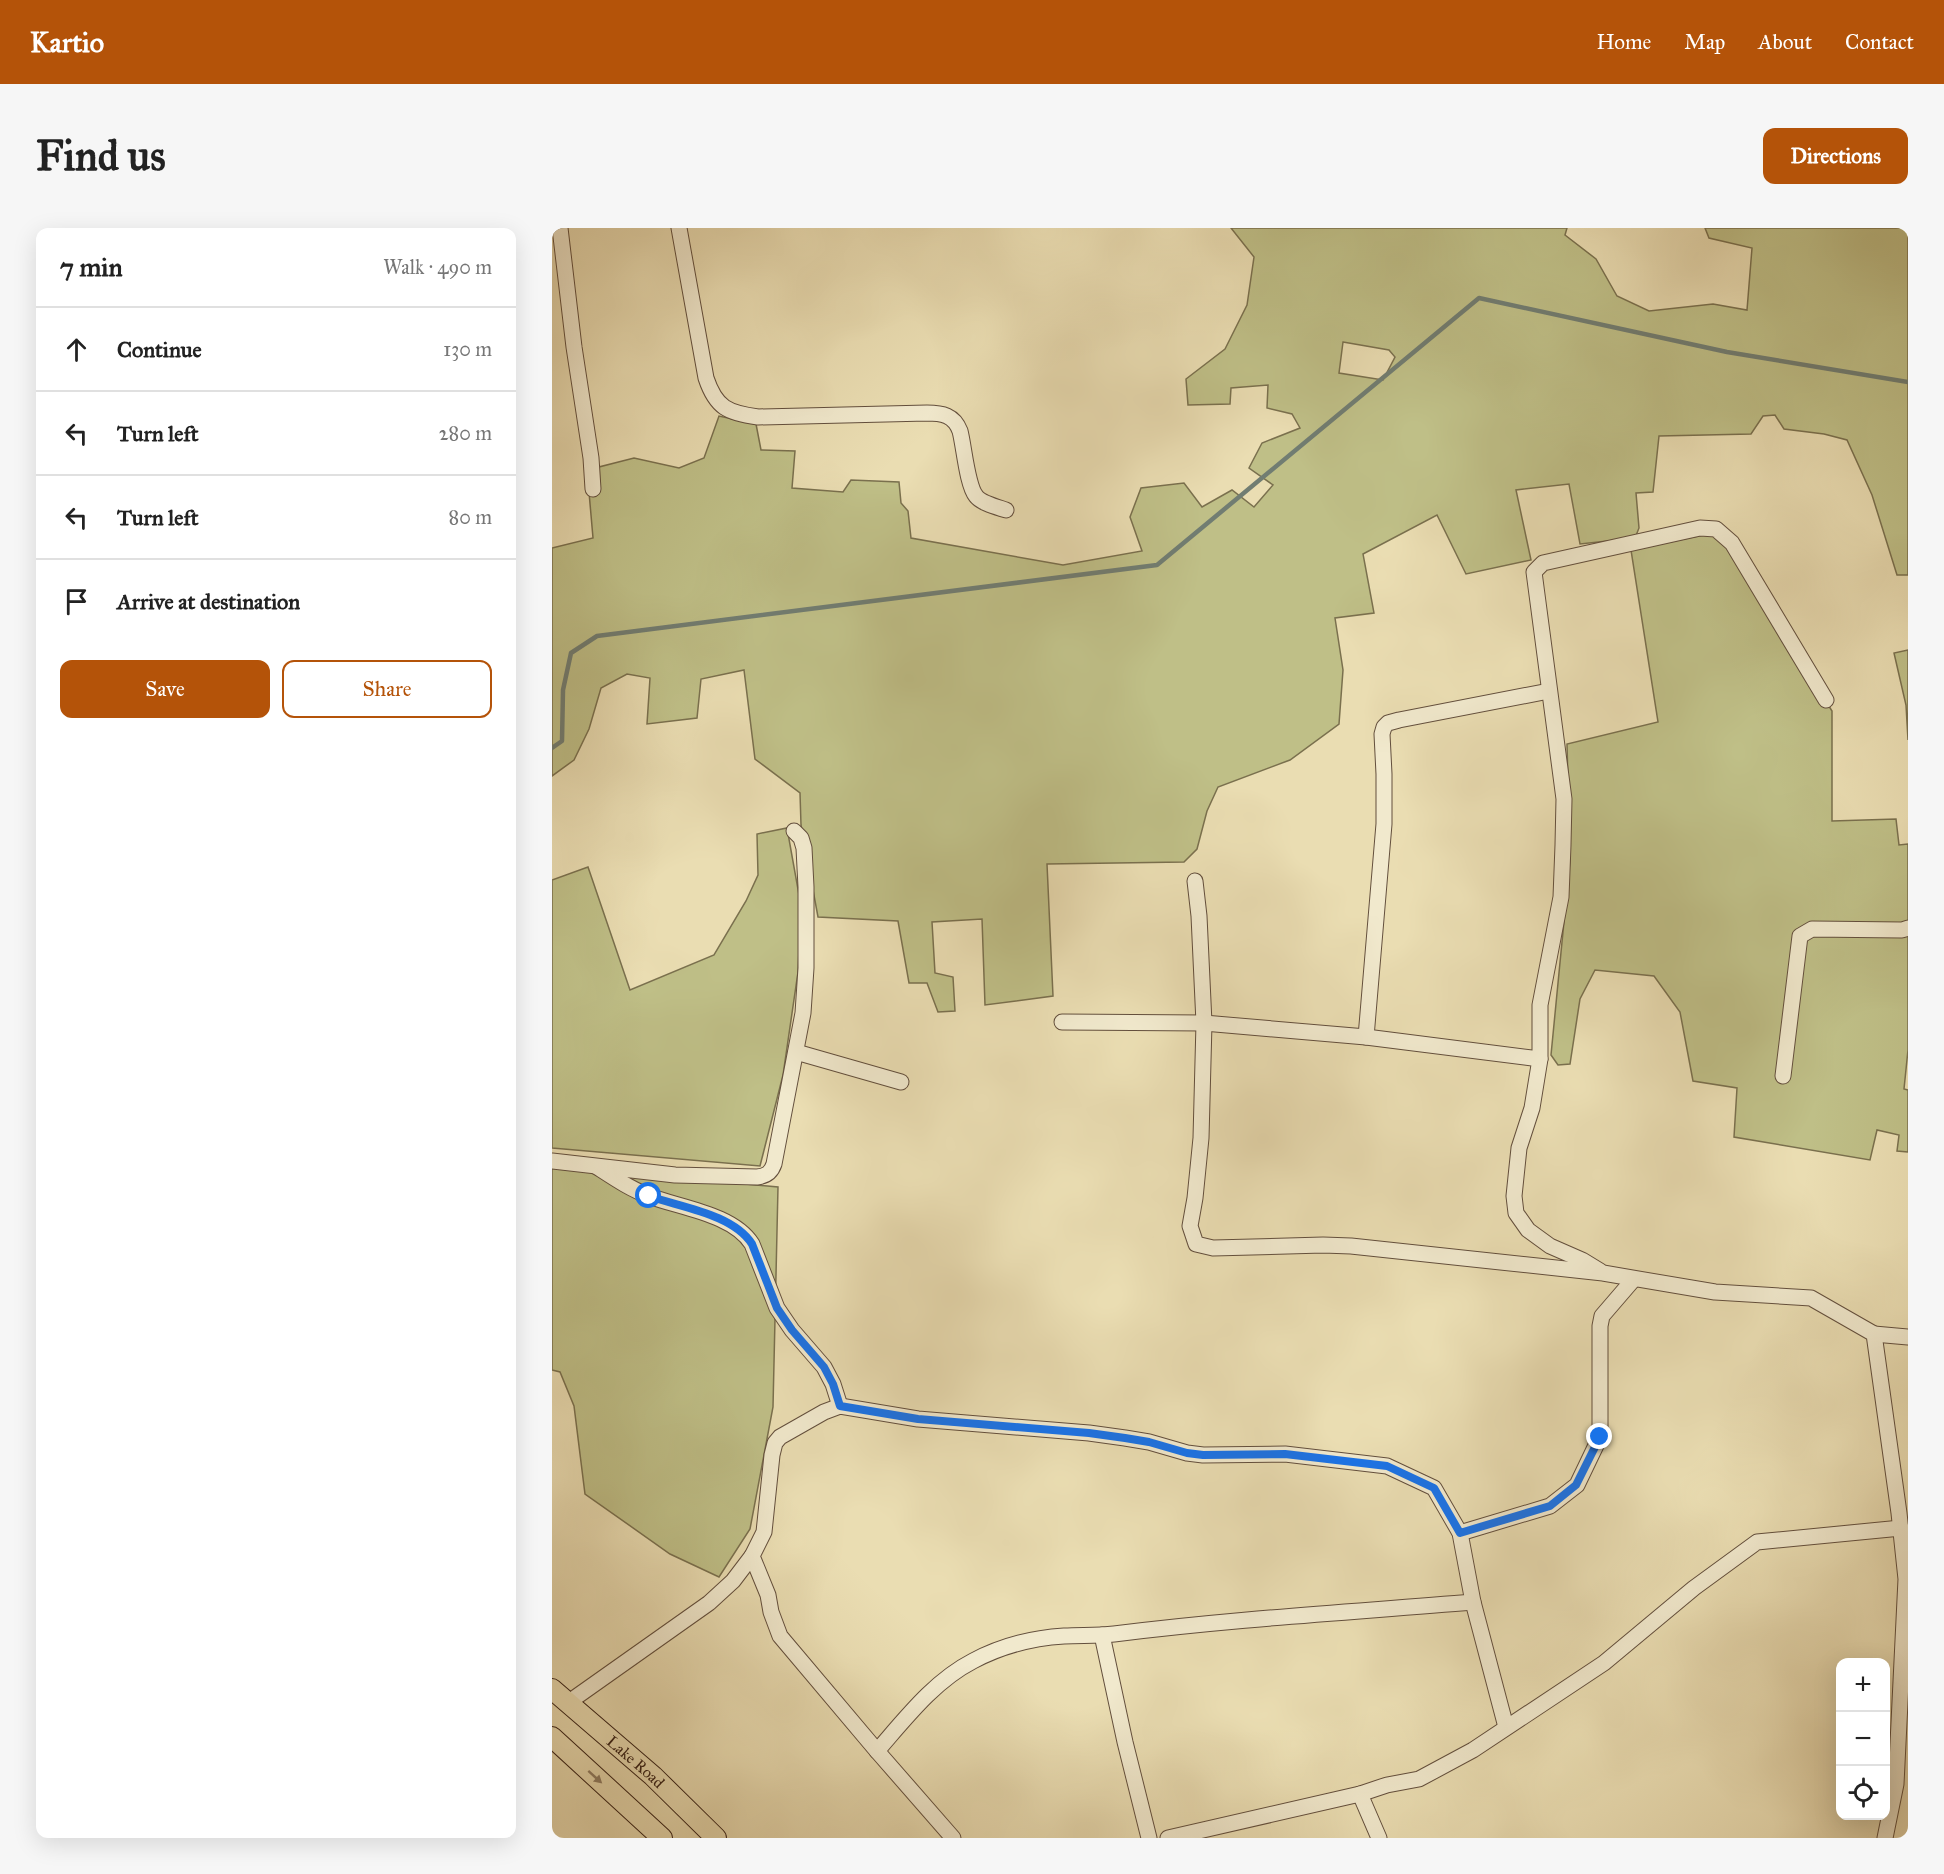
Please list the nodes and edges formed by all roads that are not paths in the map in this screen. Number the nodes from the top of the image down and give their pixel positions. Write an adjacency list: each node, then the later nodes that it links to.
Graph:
1 (560, 228): 3 (street)
2 (679, 228): 4 (street)
3 (593, 489)
4 (1006, 510)
5 (1549, 691): 6 (street); 12 (street); 14 (street)
6 (1826, 700)
7 (794, 831): 13 (street)
8 (1194, 881): 11 (street)
9 (1908, 928): 15 (street)
10 (1062, 1022): 11 (street)
11 (1204, 1023): 12 (street); 19 (street)
12 (1366, 1037): 14 (street)
13 (796, 1052): 16 (street); 18 (street)
14 (1540, 1059): 19 (street)
15 (1783, 1076)
16 (900, 1082)
17 (552, 1161): 18 (street)
18 (596, 1166): 23 (street)
19 (1603, 1273): 20 (street)
20 (1633, 1280): 21 (street); 25 (street)
21 (1875, 1334): 22 (street); 24 (street)
22 (1908, 1337)
23 (840, 1406): 25 (street); 26 (street)
24 (1903, 1519): 27 (street); 32 (street)
25 (1460, 1533): 28 (street)
26 (752, 1556): 31 (street); 34 (street)
27 (1906, 1567): 42 (street)
28 (1473, 1602): 29 (street); 32 (street)
29 (1102, 1635): 34 (street); 39 (street)
30 (552, 1689): 31 (main road, Lake Road)
31 (569, 1702): 37 (main road, Lake Road)
32 (1506, 1727): 35 (street)
33 (552, 1737): 36 (main road, one-way to 36)
34 (877, 1751): 38 (street)
35 (1360, 1794): 40 (street); 41 (street)
36 (662, 1838)
37 (716, 1838)
38 (953, 1838)
39 (1149, 1838)
40 (1168, 1838)
41 (1379, 1838)
42 (1885, 1838)

